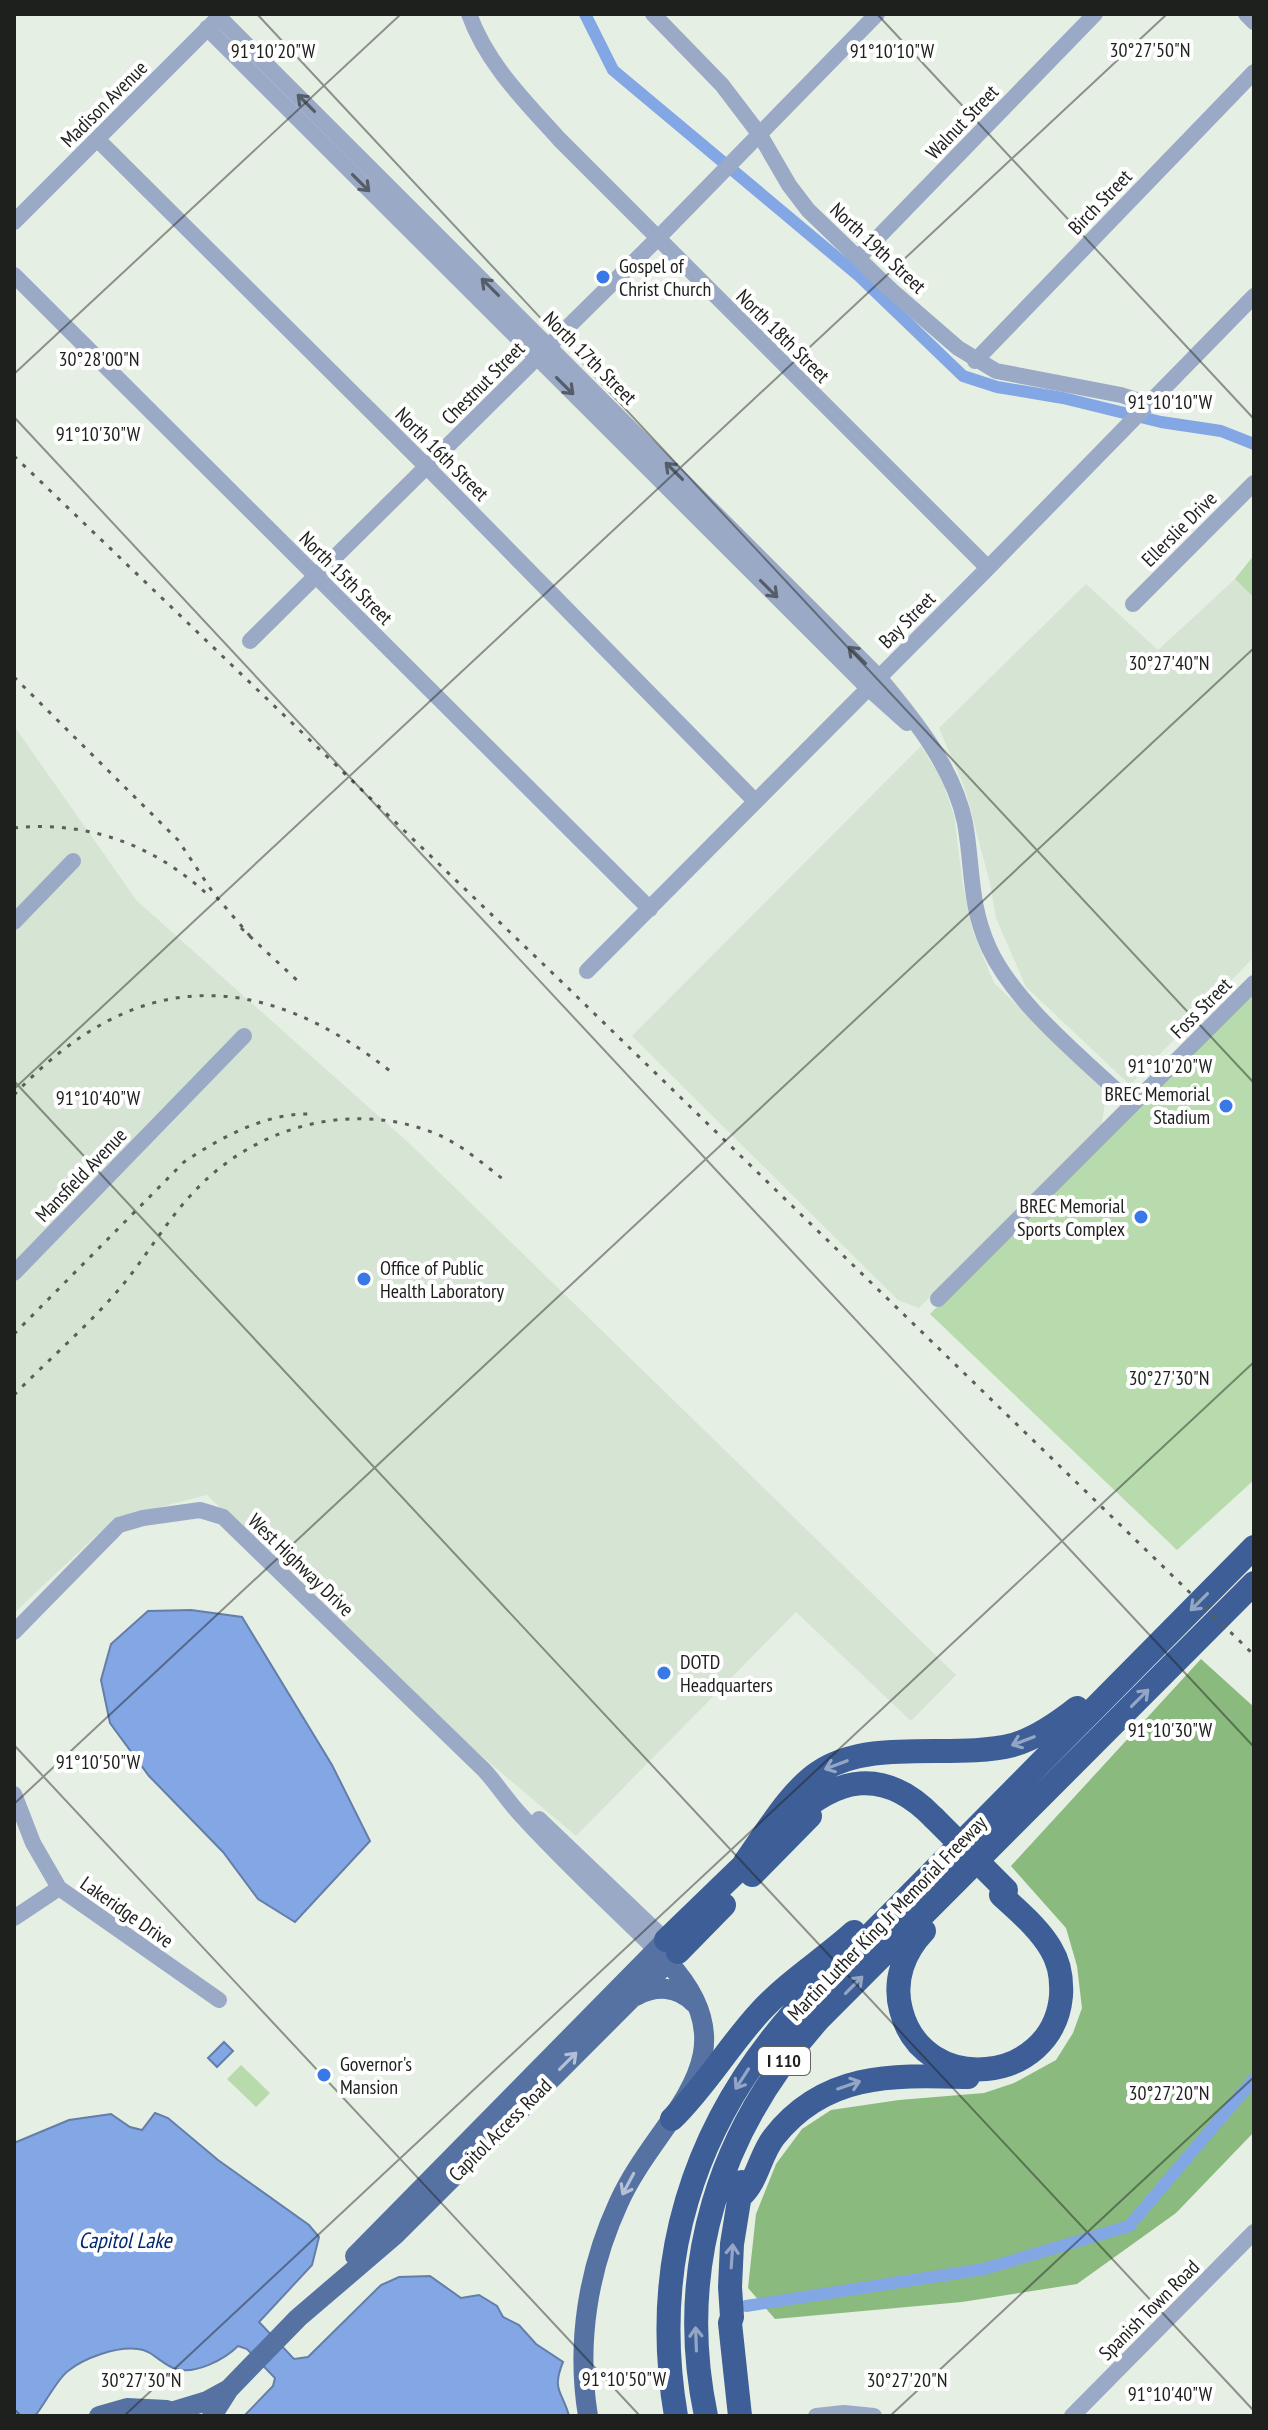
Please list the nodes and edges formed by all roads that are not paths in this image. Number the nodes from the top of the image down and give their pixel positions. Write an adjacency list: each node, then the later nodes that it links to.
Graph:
1 (469, 14): 13 (street, North 18th Street)
2 (877, 14): 9 (street, Chestnut Street)
3 (1095, 14): 14 (street, Walnut Street)
4 (1246, 14): 7 (street)
5 (659, 16): 9 (street, North 19th Street)
6 (216, 20): 10 (street, Madison Avenue); 12 (street, North 17th Street)
7 (1254, 22)
8 (1254, 72): 19 (street, Birch Street)
9 (760, 135): 13 (street, Chestnut Street); 14 (street, North 19th Street)
10 (97, 139): 11 (street, Madison Avenue); 21 (street, North 16th Street)
11 (14, 222)
12 (429, 238): 17 (street, North 17th Street, one-way to 12); 18 (street, North 17th Street)
13 (657, 239): 17 (street, Chestnut Street); 24 (street, North 18th Street)
14 (858, 258): 19 (street, North 19th Street)
15 (14, 275): 25 (street, North 15th Street)
16 (1254, 296): 20 (street, Bay Street)
17 (549, 345): 18 (street, Chestnut Street); 23 (street, North 17th Street, one-way to 17)
18 (536, 358): 21 (street, Chestnut Street); 23 (street, North 17th Street, one-way to 23)
19 (975, 361): 20 (street, North 19th Street)
20 (1146, 407): 24 (street, Bay Street)
21 (427, 467): 25 (street, Chestnut Street); 29 (street, North 16th Street)
22 (1254, 483): 26 (street, Ellerslie Drive)
23 (752, 561): 28 (street, North 17th Street)
24 (988, 568): 28 (street, Bay Street)
25 (317, 577): 27 (street, Chestnut Street); 31 (street, North 15th Street)
26 (1133, 604)
27 (250, 641)
28 (874, 682): 29 (street, Bay Street); 36 (street, North 17th Street)
29 (755, 801): 31 (street, Bay Street)
30 (73, 861): 32 (street)
31 (650, 909): 33 (street, Bay Street)
32 (14, 922)
33 (587, 971)
34 (1254, 983): 36 (street, Foss Street)
35 (244, 1036): 37 (street, Mansfield Avenue)
36 (1132, 1105): 38 (street, Foss Street)
37 (14, 1273)
38 (938, 1299)
39 (1254, 1547): 42 (highway, Martin Luther King Jr Memorial Freeway / I 110, one-way to 42)
40 (1254, 1583): 43 (highway, Martin Luther King Jr Memorial Freeway / I 110, one-way to 40)
41 (14, 1632): 51 (street, West Highway Drive)
42 (1134, 1667): 45 (highway, Martin Luther King Jr Memorial Freeway / I 110); 47 (highway, one-way to 47)
43 (1046, 1793): 49 (highway); 55 (highway, Martin Luther King Jr Memorial Freeway / I 110, one-way to 43)
44 (14, 1794): 48 (street, Lakeridge Drive)
45 (985, 1817): 56 (highway); 66 (highway, Martin Luther King Jr Memorial Freeway / I 110, one-way to 66)
46 (932, 1821): 47 (highway); 49 (highway); 51 (highway)
47 (745, 1862): 51 (highway)
48 (59, 1888): 50 (street); 52 (street, Lakeridge Drive)
49 (1003, 1892): 57 (highway, one-way to 49)
50 (14, 1918)
51 (667, 1951): 53 (main road, Capitol Access Road); 54 (main road); 59 (main road, Capitol Access Road)
52 (219, 2000)
53 (629, 2000): 54 (main road); 59 (main road, Capitol Access Road, one-way to 53)
54 (700, 2009): 56 (main road)
55 (820, 2018): 57 (highway); 67 (highway, Martin Luther King Jr Memorial Freeway / I 110, one-way to 55)
56 (672, 2119): 65 (main road, one-way to 65)
57 (741, 2196): 60 (highway, one-way to 57)
58 (1254, 2232): 72 (street, Spanish Town Road)
59 (317, 2302): 61 (main road, Capitol Access Road)
60 (732, 2317): 68 (highway); 69 (highway)
61 (229, 2389): 62 (main road); 64 (main road, Capitol Access Road)
62 (169, 2413): 63 (main road)
63 (99, 2416)
64 (212, 2416)
65 (588, 2416)
66 (676, 2416)
67 (706, 2416)
68 (740, 2416)
69 (757, 2416)
70 (816, 2416): 71 (street)
71 (874, 2416)
72 (1072, 2416)

